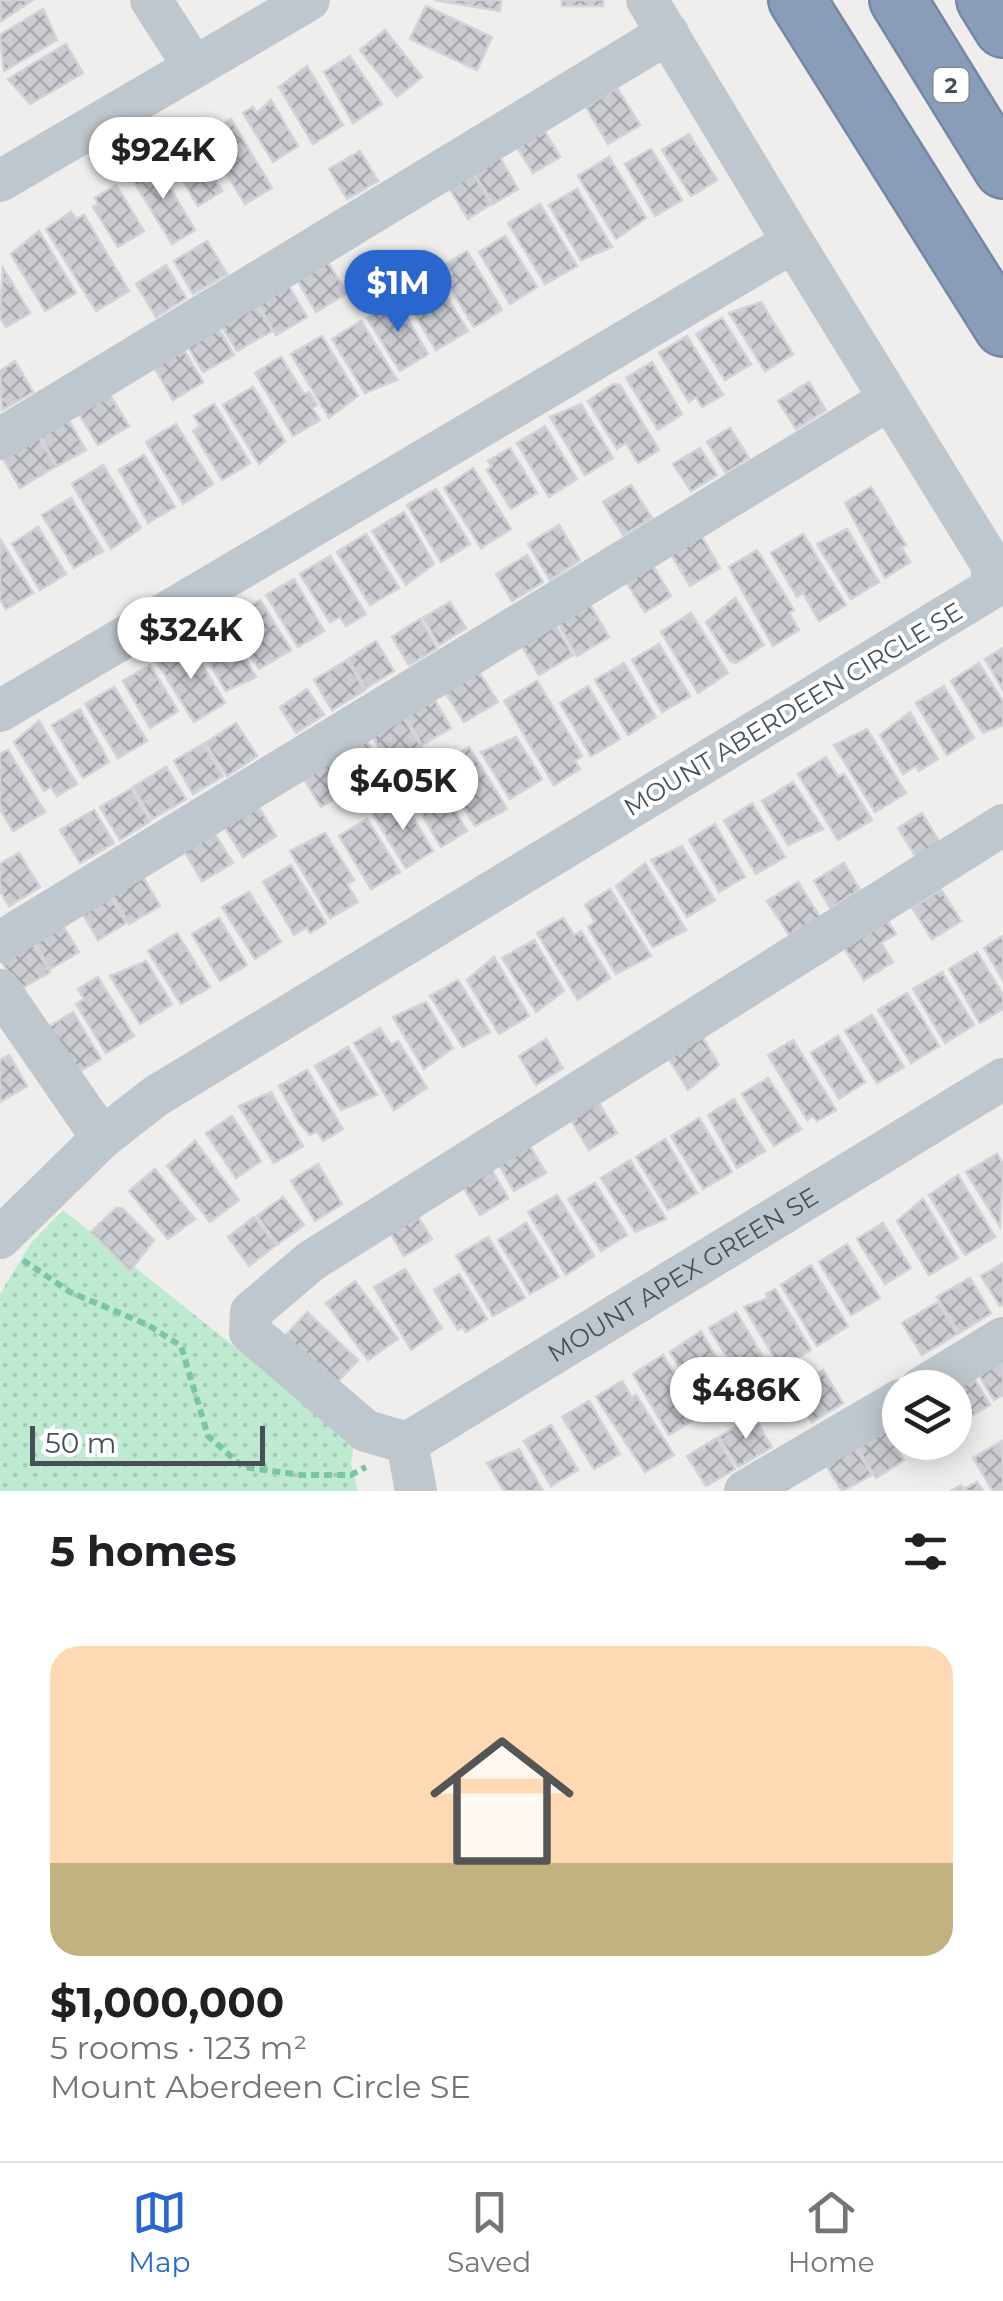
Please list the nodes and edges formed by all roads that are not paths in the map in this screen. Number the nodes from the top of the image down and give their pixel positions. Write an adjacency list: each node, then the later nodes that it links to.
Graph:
1 (151, 0): 8 (street)
2 (309, 0): 8 (street)
3 (797, 0): 12 (highway)
4 (898, 0): 9 (highway, 2)
5 (986, 0): 7 (highway)
6 (658, 17): 11 (street, MOUNT ABERDEEN CIRCLE SE); 14 (street)
7 (1003, 29)
8 (194, 67): 10 (street)
9 (1003, 170)
10 (3, 174)
11 (794, 242): 13 (street, MOUNT ABERDEEN CIRCLE SE); 16 (street)
12 (1003, 328)
13 (888, 400): 15 (street, MOUNT ABERDEEN CIRCLE SE); 18 (street)
14 (0, 439)
15 (997, 591): 21 (street, MOUNT ABERDEEN CIRCLE SE)
16 (0, 712)
17 (1003, 826): 26 (street)
18 (0, 942)
19 (0, 990): 21 (street)
20 (1003, 1079): 26 (street, MOUNT APEX GREEN SE)
21 (102, 1138): 22 (street, MOUNT ABERDEEN CIRCLE SE)
22 (0, 1238)
23 (1003, 1338): 24 (street)
24 (951, 1370)
25 (882, 1411): 28 (street)
26 (407, 1443): 27 (street)
27 (416, 1491)
28 (745, 1491)

